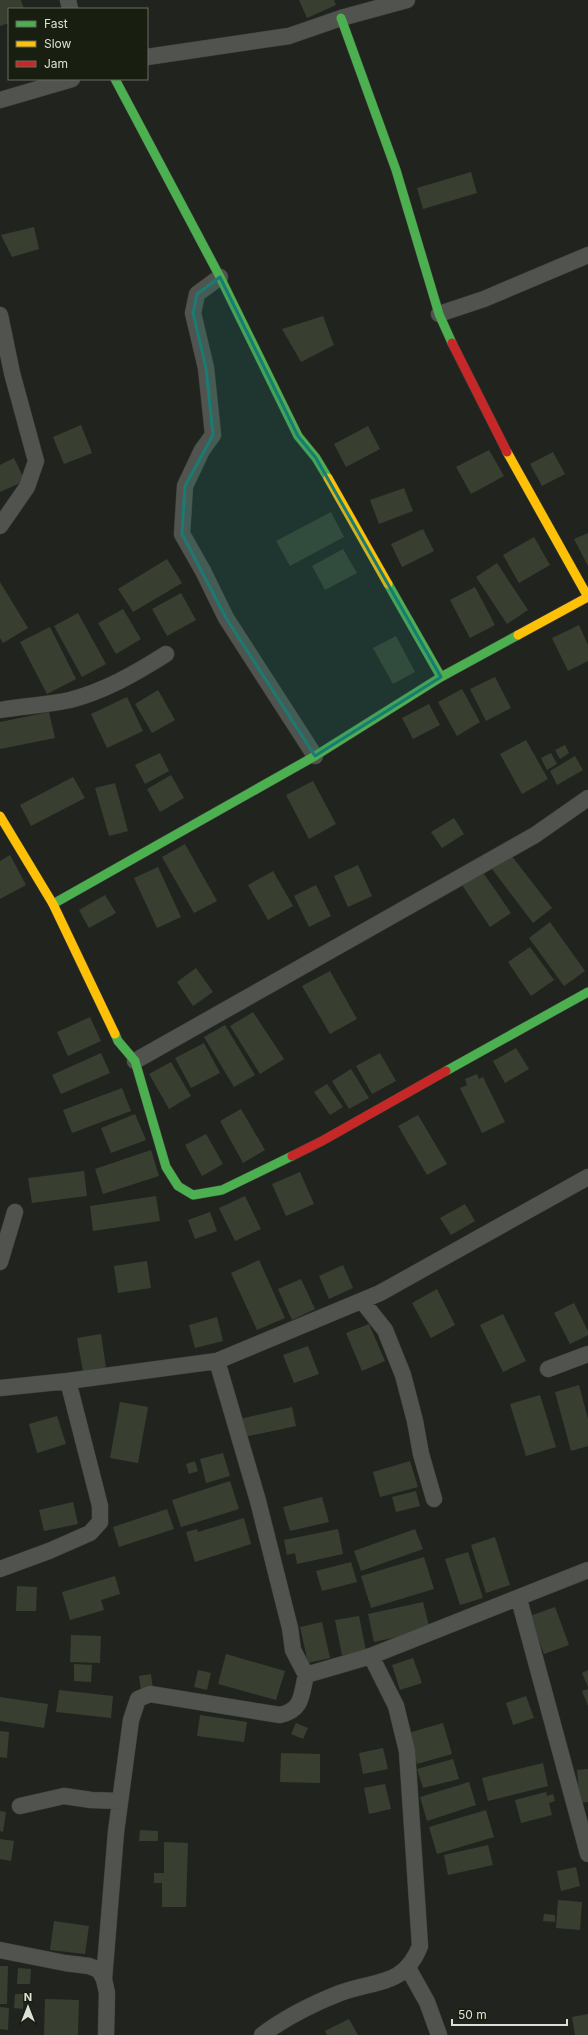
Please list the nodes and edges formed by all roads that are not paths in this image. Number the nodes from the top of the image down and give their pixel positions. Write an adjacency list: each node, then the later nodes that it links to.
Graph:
1 (407, 0): 2 (street)
2 (341, 18): 3 (street); 9 (street)
3 (148, 57)
4 (69, 80): 6 (street)
5 (116, 80): 8 (street)
6 (0, 100)
7 (588, 256): 9 (street)
8 (220, 277): 13 (street); 15 (street)
9 (439, 314): 13 (street)
10 (0, 315): 11 (street)
11 (0, 526)
12 (166, 654): 14 (street)
13 (441, 677): 15 (street)
14 (0, 710)
15 (315, 756): 18 (street)
16 (588, 798): 20 (street)
17 (0, 816): 18 (street)
18 (53, 904): 20 (street)
19 (588, 992): 20 (street)
20 (135, 1061)
21 (588, 1177): 24 (street)
22 (15, 1212): 23 (street)
23 (0, 1262)
24 (362, 1301): 26 (street); 30 (street)
25 (588, 1354): 27 (street)
26 (217, 1361): 28 (street); 35 (street)
27 (548, 1369)
28 (68, 1381): 29 (street); 31 (street)
29 (0, 1388)
30 (434, 1499)
31 (0, 1569)
32 (588, 1570): 33 (street)
33 (519, 1599): 34 (street); 38 (street)
34 (371, 1656): 35 (street); 40 (street)
35 (306, 1675): 36 (street)
36 (120, 1801): 37 (street); 41 (street)
37 (20, 1806)
38 (588, 1854)
39 (0, 1950): 41 (street)
40 (408, 1968): 43 (street); 44 (street)
41 (104, 1979): 42 (street)
42 (106, 2035)
43 (262, 2035)
44 (439, 2035)

